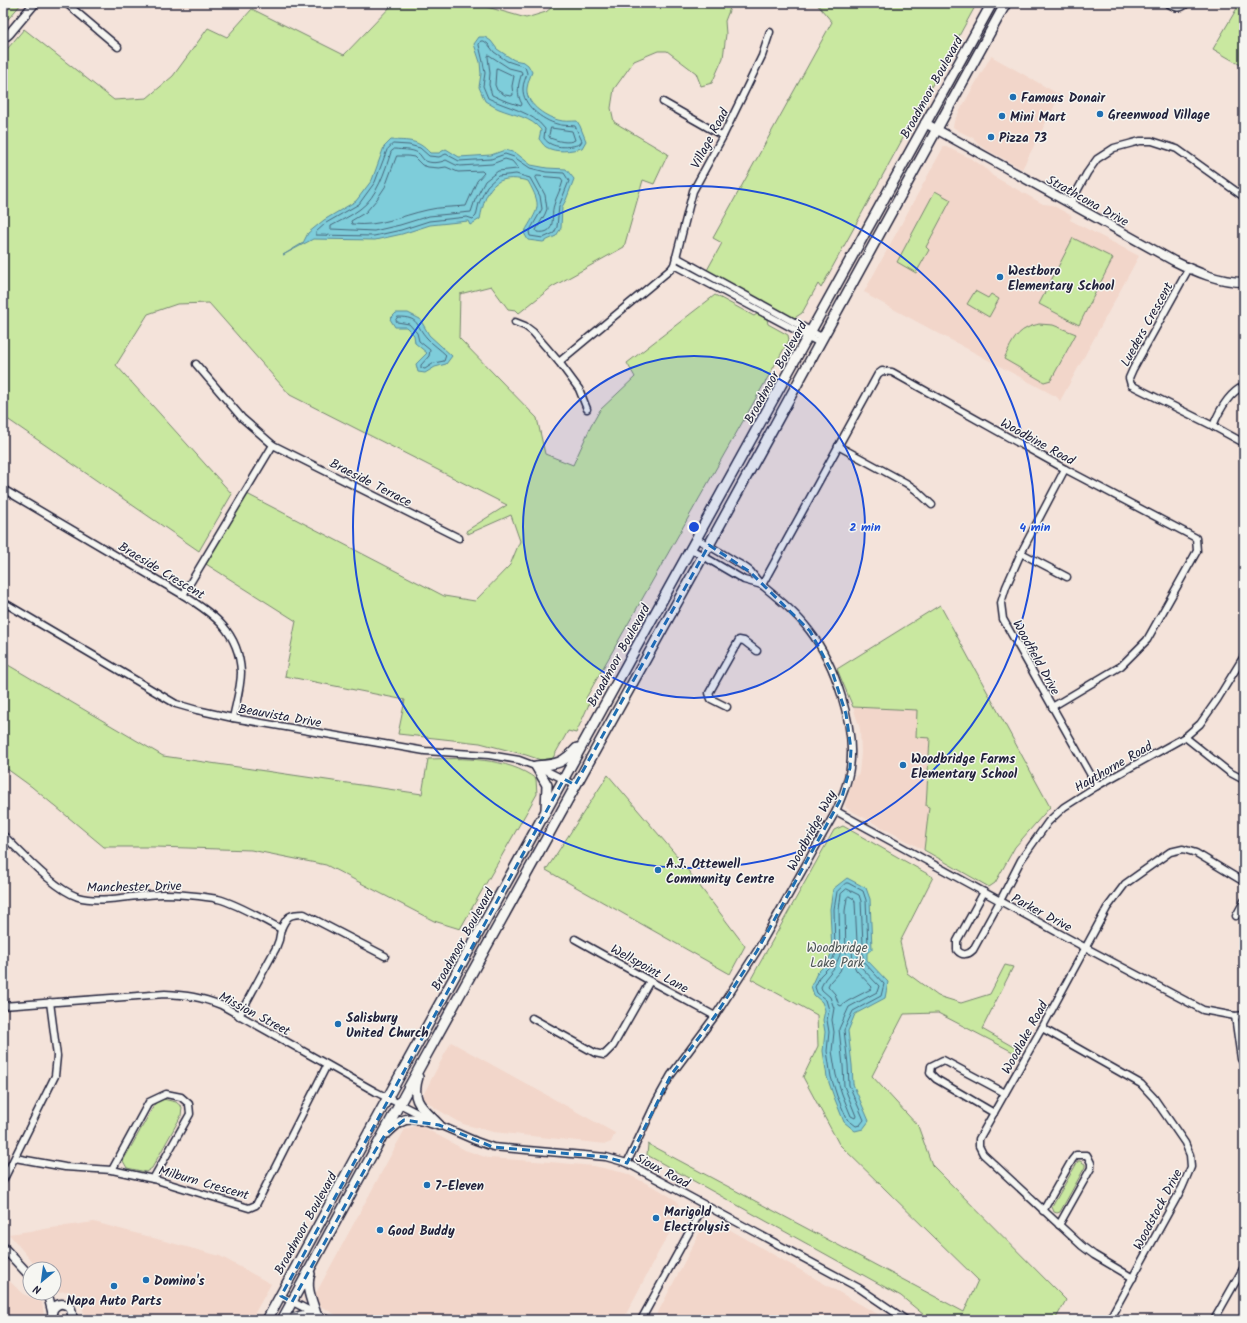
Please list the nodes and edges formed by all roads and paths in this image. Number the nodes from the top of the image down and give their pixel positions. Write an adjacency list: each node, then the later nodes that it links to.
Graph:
1 (35, 3): 8 (street)
2 (66, 3): 9 (street)
3 (992, 3): 11 (main road, Broadmoor Boulevard)
4 (1006, 3): 12 (main road, Broadmoor Boulevard)
5 (1167, 3): 6 (street)
6 (1187, 3)
7 (770, 32): 13 (street, Village Road)
8 (3, 39)
9 (118, 47)
10 (662, 102): 13 (street)
11 (925, 123): 12 (street, Strathcona Drive); 21 (main road, Broadmoor Boulevard)
12 (937, 130): 15 (street, Strathcona Drive); 22 (main road, Broadmoor Boulevard)
13 (723, 136): 16 (street, Village Road)
14 (1244, 197): 15 (street)
15 (1070, 204): 18 (street, Strathcona Drive)
16 (676, 257): 17 (street, Village Road); 21 (street)
17 (674, 265): 21 (street); 23 (street)
18 (1189, 268): 19 (street, Strathcona Drive); 27 (street, Lueders Crescent)
19 (1244, 282)
20 (515, 322): 23 (street)
21 (810, 335): 22 (street); 35 (main road, Broadmoor Boulevard)
22 (821, 341): 36 (main road, Broadmoor Boulevard)
23 (559, 362): 26 (street)
24 (196, 364): 29 (street, Braeside Terrace)
25 (1244, 386): 27 (street)
26 (587, 409)
27 (1213, 426): 28 (street, Lueders Crescent)
28 (1244, 444)
29 (273, 445): 34 (street, Braeside Terrace); 42 (street)
30 (838, 446): 31 (street, Woodbine Road); 33 (street); 41 (street, Woodbine Road)
31 (1065, 469): 38 (street, Woodfield Drive); 49 (street, Woodbine Road)
32 (3, 489): 42 (street, Braeside Crescent)
33 (932, 505)
34 (459, 538)
35 (697, 539): 36 (street, Woodbridge Way); 37 (main road, Broadmoor Boulevard)
36 (709, 545): 39 (main road, Broadmoor Boulevard); 41 (street, Woodbridge Way)
37 (691, 549): 39 (street, Woodbridge Way); 51 (main road, Broadmoor Boulevard)
38 (1021, 553): 40 (street); 49 (street, Woodfield Drive)
39 (702, 556): 41 (street, Woodbridge Way); 56 (main road, Broadmoor Boulevard)
40 (1067, 577)
41 (762, 585): 58 (street, Woodbridge Way)
42 (183, 595): 50 (street, Braeside Crescent)
43 (3, 602): 50 (street, Beauvista Drive)
44 (757, 651): 48 (street)
45 (1244, 656): 46 (street, Haythorne Road)
46 (1238, 667): 47 (street); 52 (street, Haythorne Road)
47 (1244, 671)
48 (727, 707)
49 (1052, 707): 57 (street, Woodfield Drive)
50 (233, 718): 53 (street, Beauvista Drive)
51 (589, 734): 53 (main road); 54 (main road, Broadmoor Boulevard)
52 (1185, 737): 55 (street); 57 (street, Haythorne Road)
53 (536, 766): 54 (street, Beauvista Drive); 59 (main road)
54 (564, 779): 56 (street, Beauvista Drive); 59 (main road, Broadmoor Boulevard)
55 (1244, 780)
56 (575, 786): 79 (main road, Broadmoor Boulevard)
57 (1097, 786): 63 (street, Haythorne Road)
58 (836, 811): 62 (street, Parker Drive); 75 (street, Woodbridge Way)
59 (546, 814): 83 (main road, Broadmoor Boulevard)
60 (3, 835): 66 (street, Manchester Drive)
61 (1244, 882): 68 (street, Woodlake Road)
62 (984, 892): 63 (street, Parker Drive); 63 (street, Haythorne Road)
63 (1000, 901): 68 (street, Parker Drive)
64 (1244, 901): 65 (street)
65 (1236, 916)
66 (281, 929): 69 (street); 74 (street)
67 (575, 939): 70 (street, Wellspoint Lane)
68 (1086, 948): 76 (street, Parker Drive); 78 (street, Woodlake Road)
69 (385, 956)
70 (650, 981): 75 (street, Wellspoint Lane); 77 (street)
71 (50, 1002): 72 (street, Mission Street); 74 (street, Mission Street); 88 (street)
72 (3, 1006)
73 (1244, 1015): 76 (street, Parker Drive)
74 (239, 1016): 80 (street, Mission Street)
75 (715, 1016): 89 (street, Woodbridge Way)
76 (1235, 1016): 81 (street)
77 (532, 1018)
78 (1042, 1028): 82 (street, Woodlake Road); 100 (street, Woodstock Drive)
79 (422, 1063): 84 (main road, Broadmoor Boulevard); 86 (main road)
80 (327, 1064): 83 (street, Mission Street); 91 (street, Milburn Crescent)
81 (1244, 1064)
82 (1005, 1093): 85 (street, Woodlake Road); 85 (street)
83 (388, 1098): 84 (street, Sioux Road); 101 (main road, Broadmoor Boulevard)
84 (400, 1104): 86 (street, Sioux Road); 87 (main road, Broadmoor Boulevard)
85 (994, 1113): 94 (street, Woodlake Road)
86 (439, 1125): 87 (main road); 89 (street, Sioux Road)
87 (375, 1150): 97 (main road, Broadmoor Boulevard)
88 (15, 1158): 90 (street, Milburn Crescent); 92 (street)
89 (627, 1163): 93 (street, Sioux Road)
90 (112, 1170): 91 (street, Milburn Crescent); 91 (street)
91 (153, 1179)
92 (3, 1181)
93 (704, 1204): 113 (street); 114 (street, Sioux Road)
94 (1043, 1211): 95 (street, Woodlake Road); 95 (street)
95 (1059, 1225): 100 (street, Woodlake Road)
96 (3, 1247): 98 (street)
97 (313, 1263): 104 (main road, Broadmoor Boulevard); 106 (main road)
98 (22, 1267)
99 (1244, 1267): 116 (street)
100 (1133, 1278): 115 (street, Woodstock Drive)
101 (281, 1296): 104 (street); 109 (main road, Broadmoor Boulevard)
102 (48, 1301): 107 (street)
103 (55, 1301): 105 (street)
104 (292, 1302): 106 (street); 110 (main road, Broadmoor Boulevard)
105 (60, 1304): 107 (street); 108 (street)
106 (316, 1314): 111 (main road); 112 (street)
107 (53, 1317)
108 (72, 1319)
109 (268, 1320)
110 (282, 1320)
111 (289, 1320)
112 (328, 1320)
113 (641, 1320)
114 (906, 1320)
115 (1109, 1320)
116 (1214, 1320)

